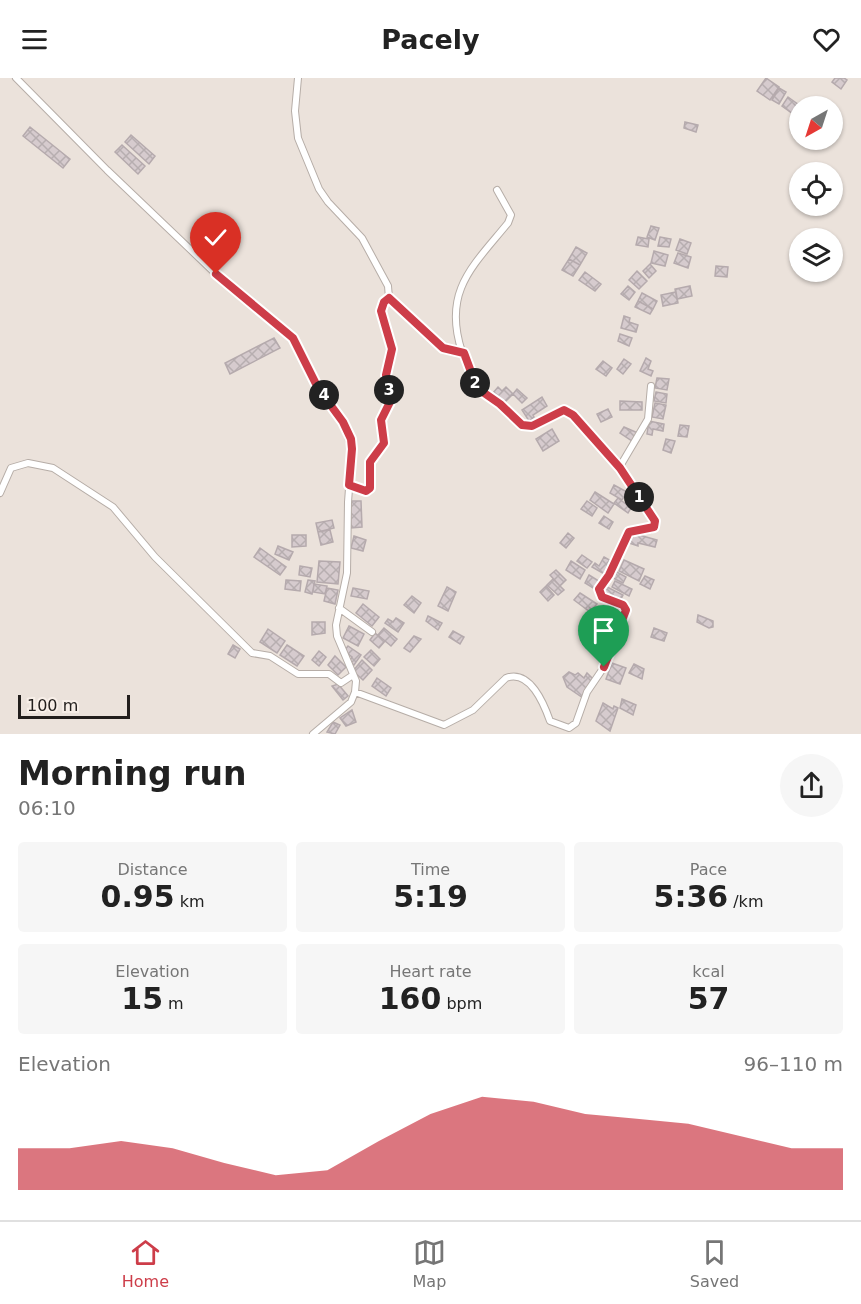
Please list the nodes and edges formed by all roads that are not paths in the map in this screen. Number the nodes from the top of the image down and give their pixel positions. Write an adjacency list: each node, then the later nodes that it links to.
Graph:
1 (16, 78): 8 (street)
2 (298, 78): 4 (street)
3 (496, 190): 5 (street)
4 (389, 298): 5 (street); 8 (street)
5 (462, 351): 7 (street)
6 (651, 386): 7 (street)
7 (620, 468): 13 (street)
8 (349, 485): 10 (street)
9 (0, 493): 12 (street)
10 (339, 608): 11 (street); 12 (street)
11 (372, 632)
12 (353, 675): 13 (street)
13 (355, 692): 14 (street)
14 (313, 734)

